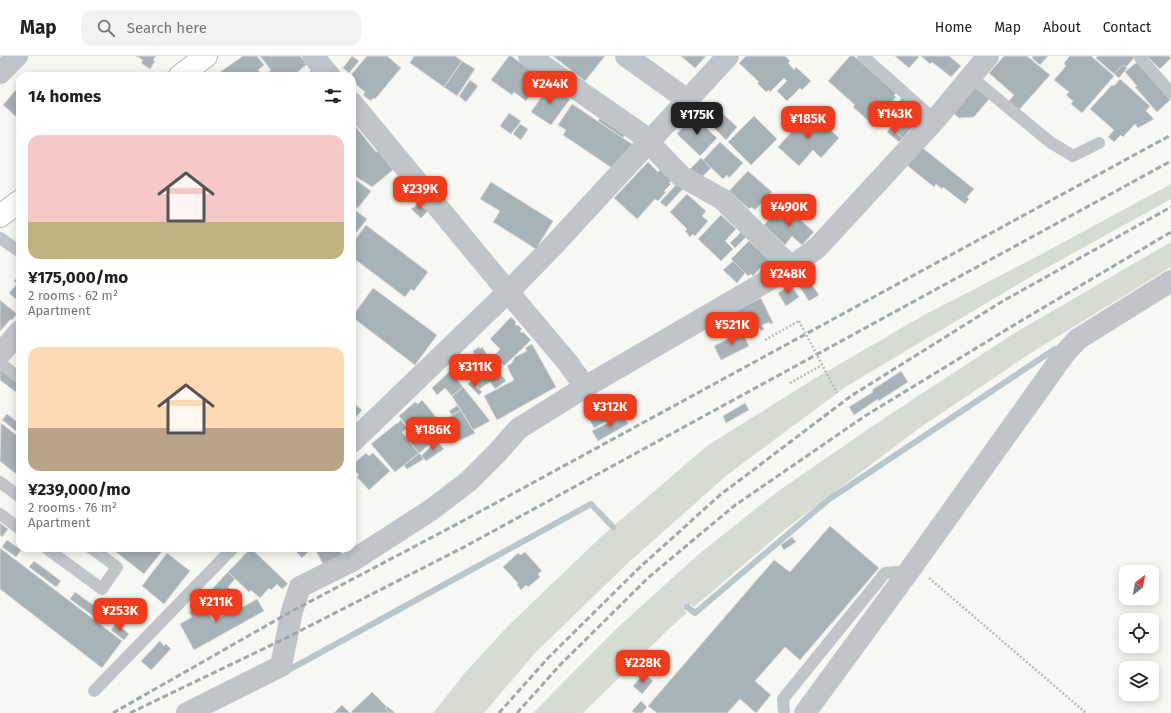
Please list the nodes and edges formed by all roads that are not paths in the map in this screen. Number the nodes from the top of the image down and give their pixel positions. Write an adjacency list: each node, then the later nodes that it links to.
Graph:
1 (16, 56): 12 (street)
2 (206, 56): 10 (main road)
3 (313, 56): 11 (street)
4 (529, 56): 18 (street)
5 (626, 56): 15 (street)
6 (728, 56): 15 (street)
7 (863, 56): 17 (lane)
8 (988, 56): 13 (street)
9 (1139, 56): 14 (lane)
10 (185, 72)
11 (327, 72)
12 (0, 73)
13 (971, 77): 17 (street); 19 (lane)
14 (1171, 93)
15 (686, 100): 18 (street)
16 (356, 108): 26 (street)
17 (935, 120): 24 (street)
18 (650, 142): 24 (street); 26 (street)
19 (1099, 143)
20 (16, 204): 21 (main road)
21 (0, 216)
22 (0, 238): 23 (lane)
23 (16, 249)
24 (791, 266): 31 (street)
25 (1171, 280): 40 (street)
26 (508, 292): 31 (street); 32 (street)
27 (16, 336): 28 (street)
28 (0, 354)
29 (0, 363): 30 (lane)
30 (16, 375)
31 (585, 387): 42 (street)
32 (356, 438)
33 (0, 482): 34 (lane)
34 (16, 494)
35 (0, 514): 36 (lane)
36 (16, 526)
37 (51, 552): 38 (lane)
38 (96, 552)
39 (228, 552): 41 (lane)
40 (911, 568): 43 (lane); 44 (street)
41 (94, 691)
42 (187, 713)
43 (784, 713)
44 (805, 713)

